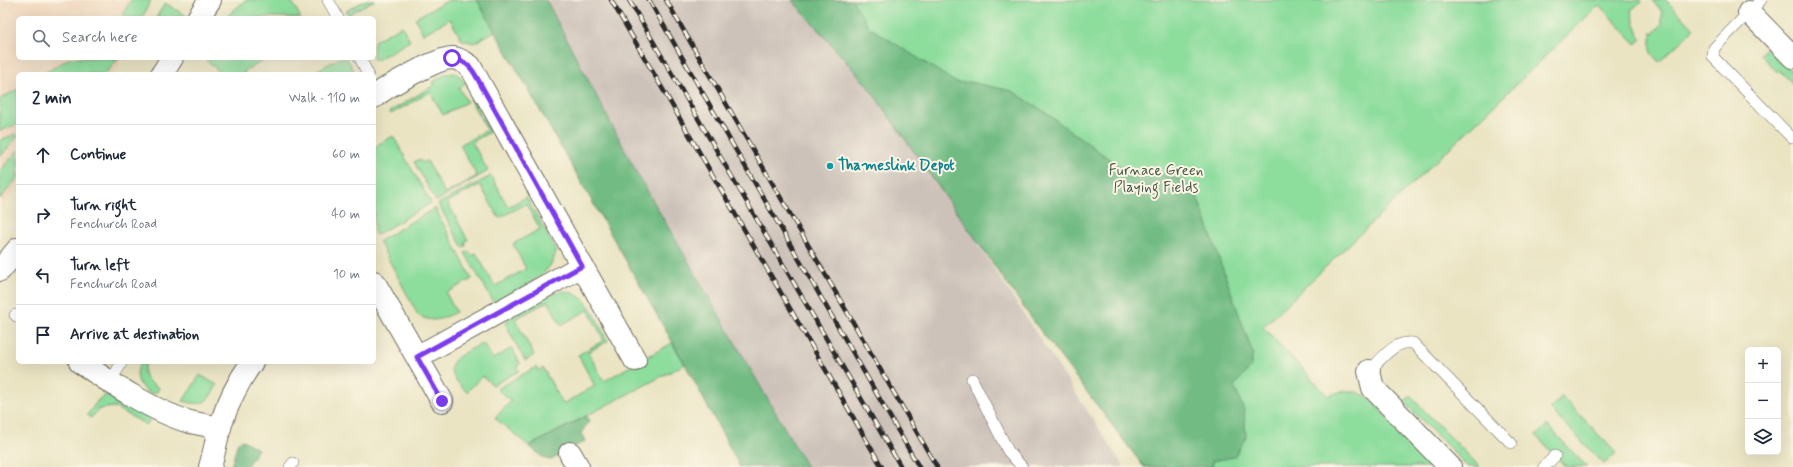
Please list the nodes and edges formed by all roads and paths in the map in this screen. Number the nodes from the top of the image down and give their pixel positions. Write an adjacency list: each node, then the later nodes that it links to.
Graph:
1 (210, 0): 4 (street)
2 (328, 0): 5 (lane)
3 (1755, 6): 6 (street); 12 (lane)
4 (199, 16)
5 (337, 16)
6 (1793, 57)
7 (171, 60): 9 (street)
8 (361, 60): 10 (lane)
9 (163, 72)
10 (367, 72)
11 (376, 91): 14 (street)
12 (1792, 138)
13 (16, 251): 15 (street)
14 (582, 266): 17 (street); 18 (street)
15 (0, 270)
16 (376, 285): 17 (street)
17 (417, 357): 25 (street)
18 (635, 360)
19 (83, 364): 24 (street)
20 (121, 364): 24 (lane)
21 (250, 364): 26 (street)
22 (1369, 371): 27 (lane); 31 (street)
23 (972, 379): 30 (lane)
24 (110, 382): 26 (street)
25 (442, 401)
26 (220, 428): 29 (street)
27 (1511, 443)
28 (1555, 456): 32 (lane)
29 (210, 467)
30 (1022, 467)
31 (1450, 467)
32 (1544, 467)

